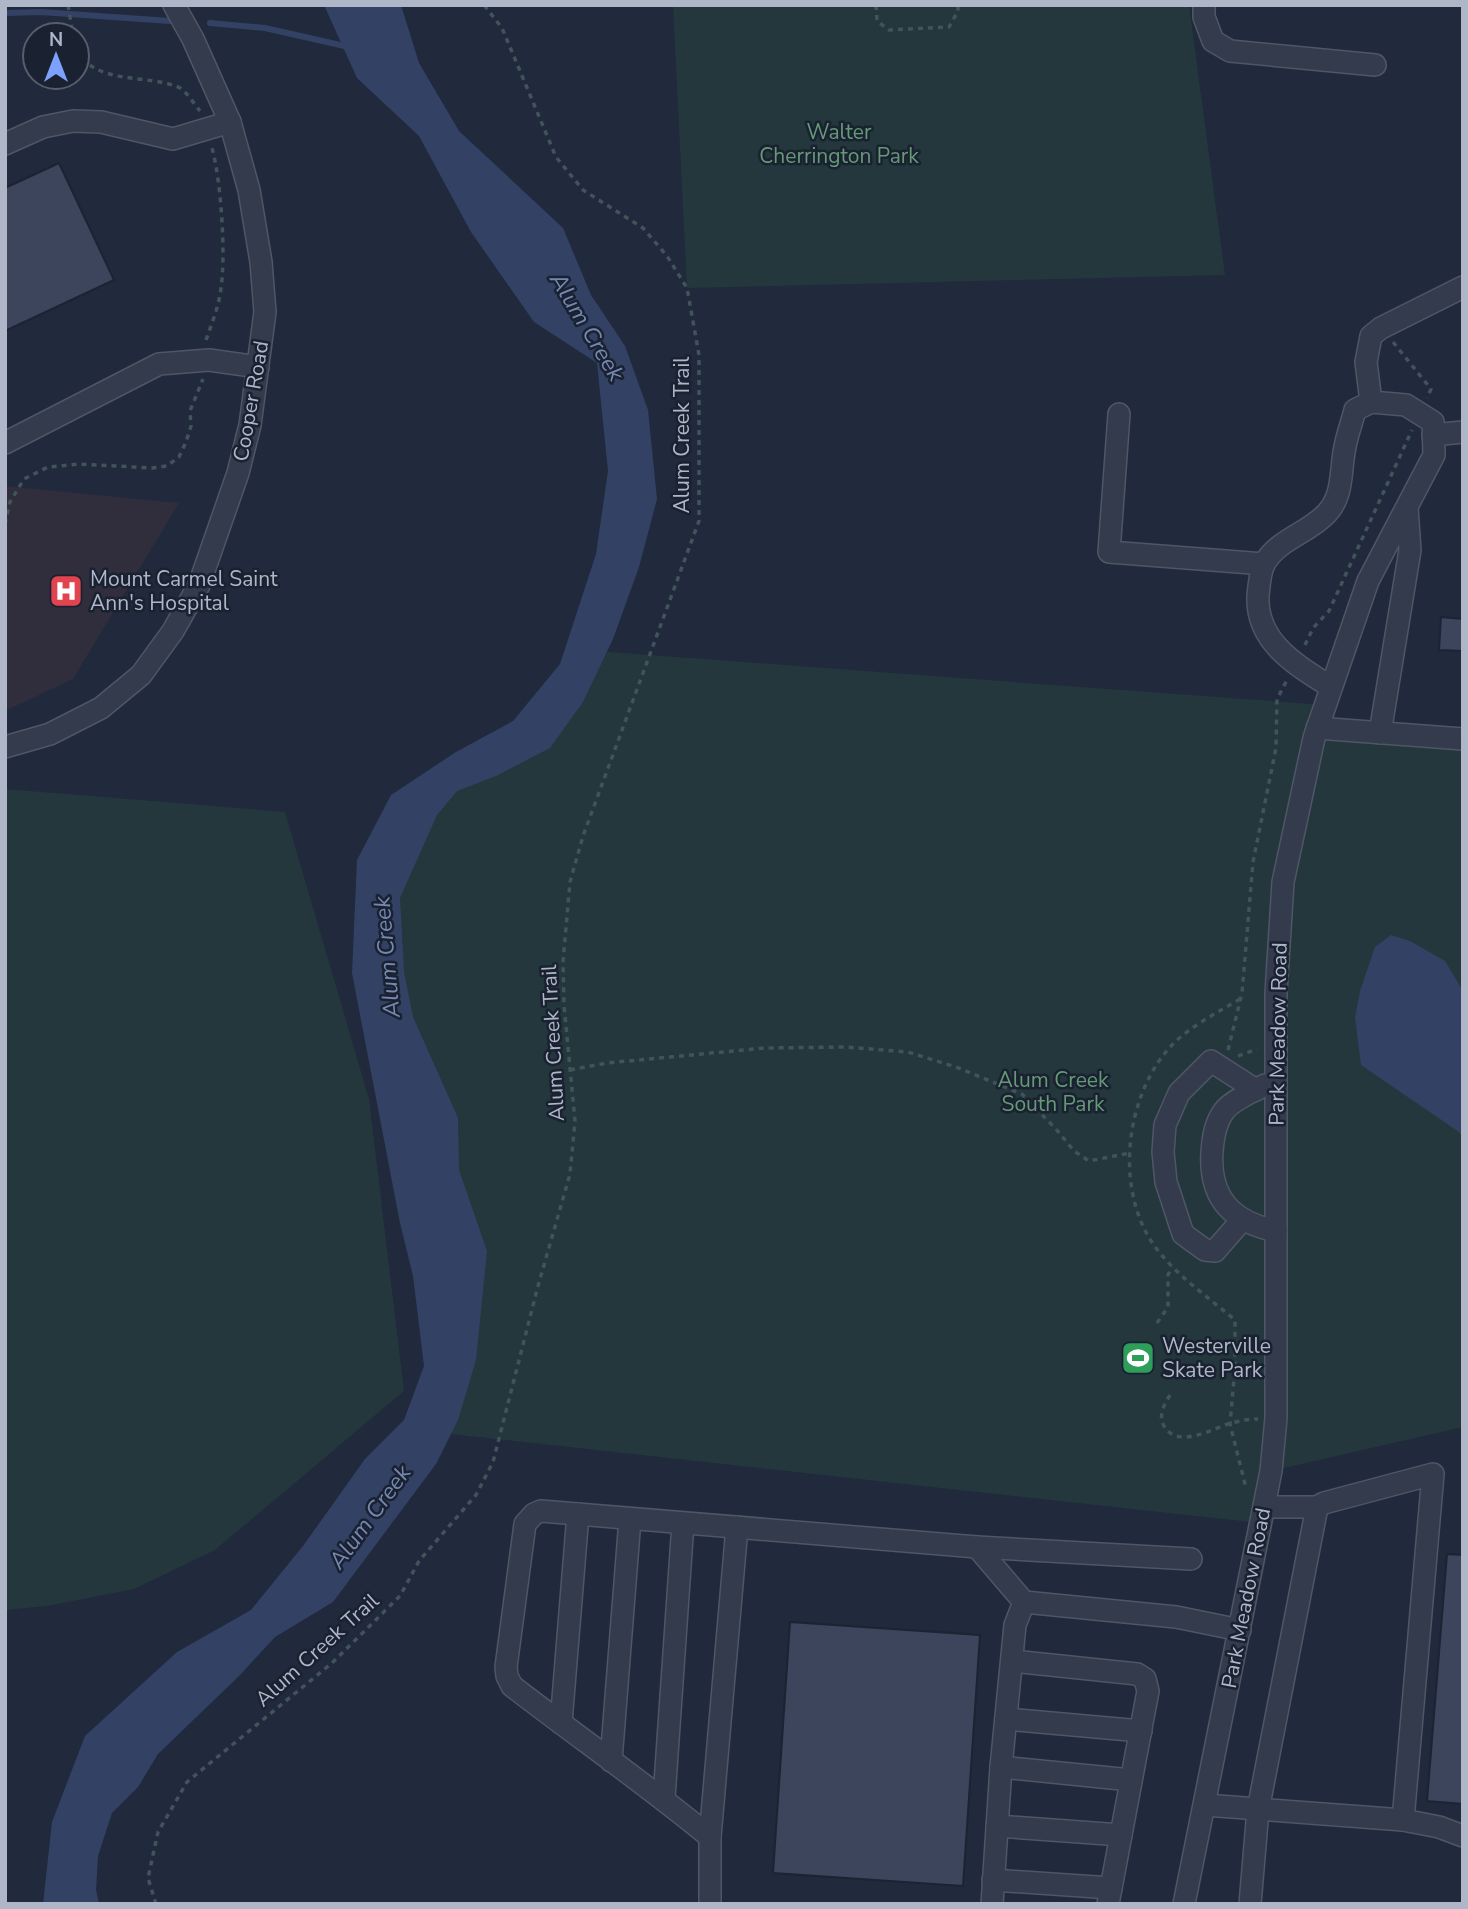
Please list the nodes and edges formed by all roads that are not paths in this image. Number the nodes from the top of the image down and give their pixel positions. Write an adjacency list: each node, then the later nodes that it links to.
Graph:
1 (174, 5): 4 (street, Cooper Road)
2 (1204, 5): 3 (street)
3 (1375, 65)
4 (230, 122): 5 (street); 7 (street, Cooper Road)
5 (5, 144)
6 (1463, 287): 8 (street)
7 (258, 367): 11 (street); 19 (street, Cooper Road)
8 (1371, 402): 12 (street); 14 (street)
9 (1119, 414): 14 (street)
10 (1463, 432): 12 (street)
11 (5, 443)
12 (1434, 445): 13 (street, Park Meadow Road)
13 (1407, 508): 15 (street, Park Meadow Road); 17 (street)
14 (1264, 564): 15 (street)
15 (1331, 687): 16 (street, Park Meadow Road)
16 (1317, 727): 17 (street); 20 (street, Park Meadow Road)
17 (1380, 733): 18 (street)
18 (1463, 739)
19 (5, 747)
20 (1276, 1079): 21 (street); 23 (street, Park Meadow Road)
21 (1256, 1090): 22 (street); 22 (street)
22 (1242, 1220): 23 (street)
23 (1276, 1231): 24 (street, Park Meadow Road)
24 (1264, 1507): 25 (street); 33 (street, Park Meadow Road)
25 (1317, 1507): 43 (street); 44 (street)
26 (578, 1514): 27 (street); 36 (street); 36 (street)
27 (630, 1519): 28 (street); 38 (street)
28 (683, 1523): 29 (street); 41 (street)
29 (737, 1527): 30 (street); 48 (street)
30 (977, 1547): 31 (street); 32 (street)
31 (1191, 1559)
32 (1024, 1602): 33 (street); 34 (street)
33 (1240, 1630): 42 (street, Park Meadow Road)
34 (1012, 1661): 35 (street); 37 (street)
35 (1006, 1719): 37 (street); 39 (street)
36 (561, 1723): 38 (street)
37 (1141, 1731): 40 (street)
38 (611, 1761): 41 (street)
39 (1001, 1767): 40 (street); 45 (street)
40 (1131, 1780): 46 (street)
41 (664, 1798): 48 (street)
42 (1205, 1805): 43 (street); 53 (street, Park Meadow Road)
43 (1258, 1810): 44 (street); 54 (street)
44 (1403, 1821): 47 (street)
45 (997, 1826): 46 (street); 49 (street)
46 (1121, 1835): 50 (street)
47 (1463, 1836)
48 (710, 1837): 51 (street)
49 (993, 1880): 50 (street); 52 (street)
50 (1109, 1896)
51 (710, 1904)
52 (992, 1904)
53 (1184, 1904)
54 (1250, 1904)

